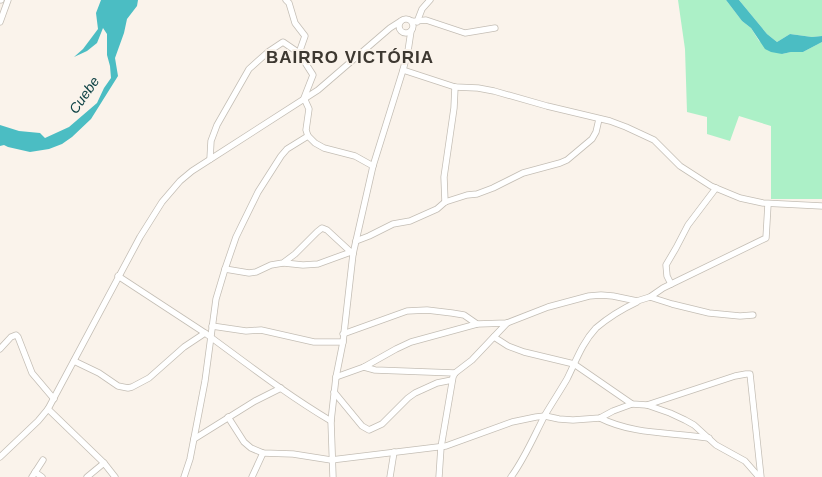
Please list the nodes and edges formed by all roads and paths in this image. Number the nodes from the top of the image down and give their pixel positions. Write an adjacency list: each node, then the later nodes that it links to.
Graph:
1 (8, 0): 5 (street)
2 (286, 0): 12 (street)
3 (430, 0): 6 (street)
4 (401, 21): 6 (street); 7 (street); 9 (street)
5 (0, 22)
6 (414, 22): 8 (street); 10 (street)
7 (390, 28): 9 (street); 15 (street)
8 (495, 28)
9 (402, 31): 10 (street); 11 (street)
10 (411, 31): 11 (street)
11 (410, 42): 13 (street)
12 (299, 53): 15 (street); 18 (street)
13 (403, 70): 14 (street); 19 (street)
14 (455, 87): 16 (street); 21 (street)
15 (304, 98): 17 (street); 18 (street)
16 (600, 119): 20 (street); 21 (street)
17 (308, 136): 19 (street); 27 (street)
18 (210, 159): 28 (street)
19 (373, 166): 24 (street)
20 (716, 188): 22 (street); 29 (street)
21 (445, 202): 24 (street)
22 (768, 204): 23 (street); 29 (street)
23 (822, 206)
24 (356, 241): 25 (street)
25 (352, 253): 26 (street); 26 (street); 37 (street)
26 (283, 263): 27 (street)
27 (225, 268): 35 (street)
28 (118, 276): 36 (street); 42 (street)
29 (671, 284): 30 (street)
30 (650, 297): 31 (street); 32 (street)
31 (638, 301): 33 (street); 43 (street)
32 (753, 315)
33 (507, 323): 34 (street); 39 (street)
34 (477, 324): 37 (street); 44 (street)
35 (212, 326): 38 (street); 40 (street)
36 (205, 333): 38 (street); 42 (street)
37 (343, 334): 40 (street)
38 (210, 337): 48 (street); 59 (street)
39 (494, 337): 43 (street); 45 (street)
40 (342, 342): 46 (street)
41 (0, 349): 50 (street)
42 (74, 361): 50 (street)
43 (574, 364): 51 (street); 54 (street)
44 (364, 367): 45 (street); 46 (street)
45 (455, 373): 47 (street)
46 (336, 378): 49 (street)
47 (452, 380): 49 (street); 60 (street)
48 (281, 388): 55 (street); 57 (street)
49 (334, 392): 57 (street)
50 (54, 399): 53 (street)
51 (632, 404): 52 (street); 56 (street)
52 (647, 405): 58 (street); 77 (street)
53 (48, 409): 63 (street); 66 (street)
54 (545, 416): 56 (street); 60 (street); 76 (street)
55 (228, 417): 59 (street); 62 (street)
56 (600, 418): 58 (street)
57 (331, 421): 65 (street)
58 (709, 438): 77 (street)
59 (194, 439): 71 (street)
60 (441, 447): 61 (street); 75 (street)
61 (394, 452): 65 (street); 74 (street)
62 (263, 453): 65 (street); 72 (street)
63 (0, 457)
64 (43, 460): 67 (street)
65 (331, 460): 73 (street)
66 (104, 463): 69 (street); 70 (street)
67 (33, 475): 68 (street)
68 (42, 477)
69 (87, 477)
70 (115, 477)
71 (184, 477)
72 (252, 477)
73 (333, 477)
74 (390, 477)
75 (439, 477)
76 (511, 477)
77 (760, 477)

